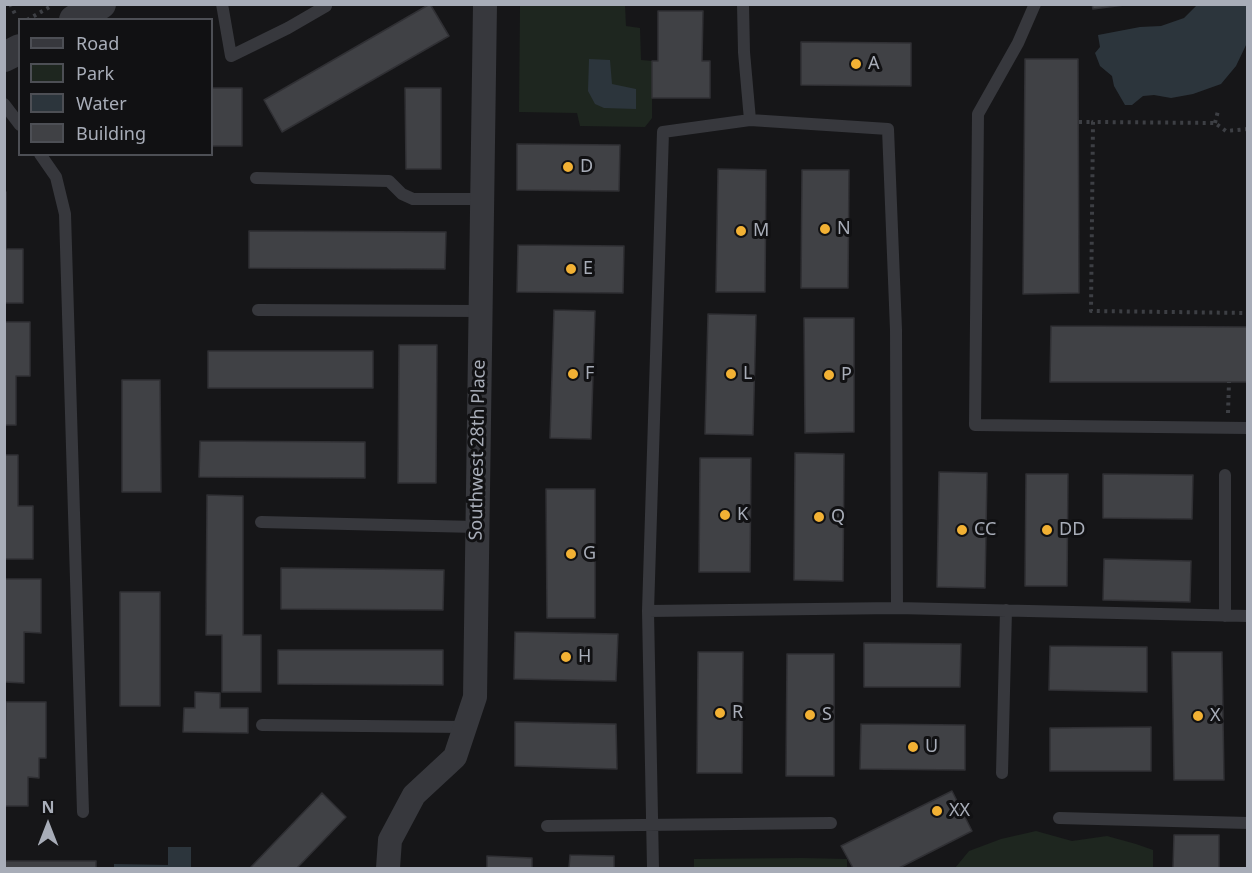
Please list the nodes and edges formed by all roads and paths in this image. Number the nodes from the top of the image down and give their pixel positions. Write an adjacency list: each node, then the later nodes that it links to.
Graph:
1 (10, 4): 9 (path)
2 (54, 4): 10 (path)
3 (101, 4): 11 (street)
4 (222, 4): 5 (lane)
5 (326, 4)
6 (485, 4): 24 (street, Southwest 28th Place)
7 (743, 4): 16 (lane)
8 (1035, 4): 30 (lane)
9 (16, 16)
10 (30, 18)
11 (77, 18)
12 (18, 50): 13 (street)
13 (4, 57)
14 (4, 104): 17 (lane)
15 (1218, 111): 20 (path)
16 (750, 120): 34 (lane); 36 (lane)
17 (18, 122)
18 (1079, 122): 19 (path)
19 (1093, 122): 20 (path); 27 (path)
20 (1215, 123): 21 (path)
21 (1248, 129)
22 (41, 156): 42 (lane)
23 (256, 178): 24 (lane)
24 (482, 199): 26 (street, Southwest 28th Place)
25 (258, 310): 26 (lane)
26 (480, 311): 33 (street, Southwest 28th Place)
27 (1248, 313)
28 (1229, 382): 29 (path)
29 (1228, 414)
30 (1248, 428)
31 (1225, 475): 37 (lane)
32 (261, 522): 33 (lane)
33 (477, 527): 40 (street, Southwest 28th Place)
34 (897, 608): 35 (lane); 36 (lane)
35 (1006, 610): 37 (lane); 41 (lane)
36 (648, 611): 46 (lane)
37 (1226, 616): 38 (lane)
38 (1248, 616)
39 (262, 725): 40 (lane)
40 (465, 727): 48 (street, Southwest 28th Place)
41 (1002, 773)
42 (83, 812)
43 (1059, 818): 45 (lane)
44 (831, 823): 46 (lane)
45 (1248, 823)
46 (653, 825): 47 (lane); 49 (lane)
47 (547, 826)
48 (388, 868)
49 (653, 868)

